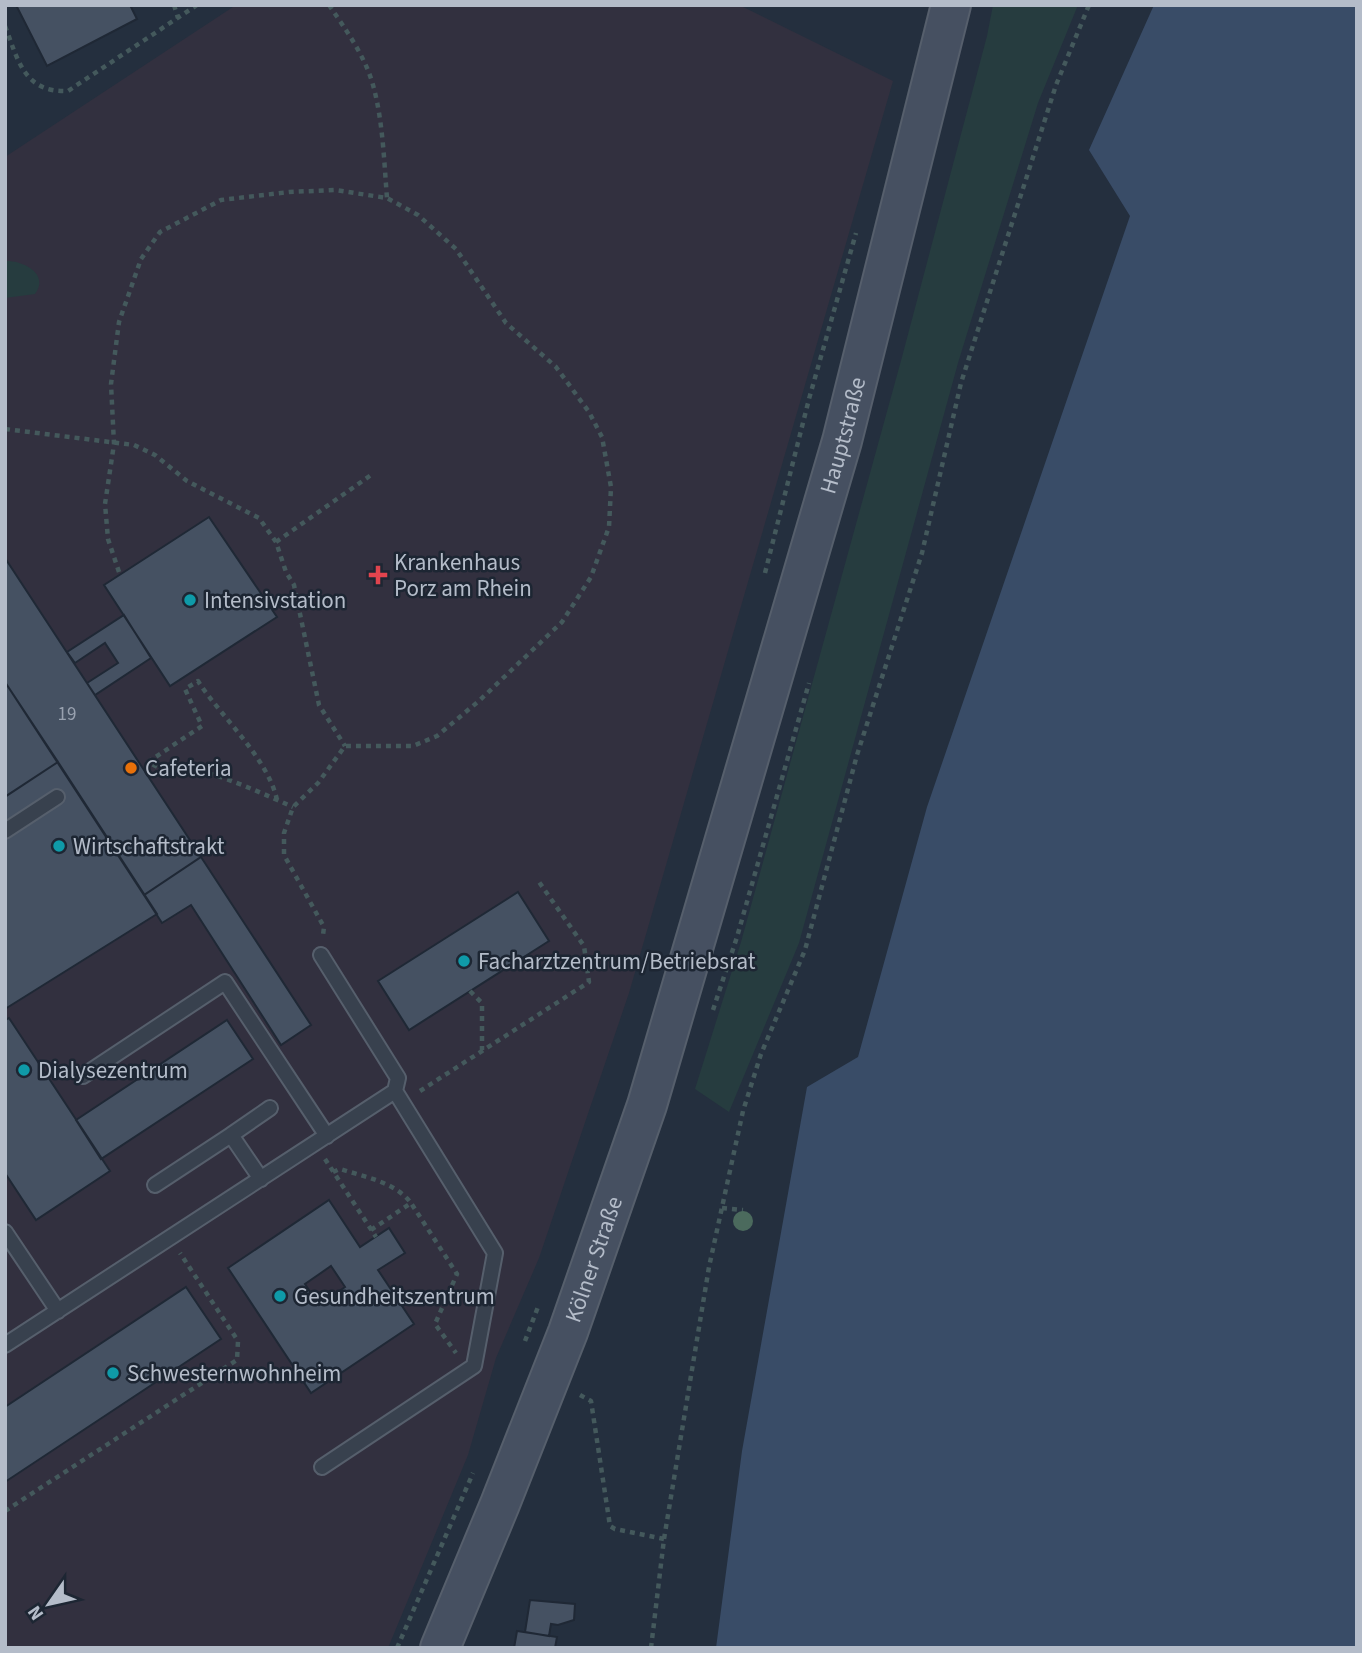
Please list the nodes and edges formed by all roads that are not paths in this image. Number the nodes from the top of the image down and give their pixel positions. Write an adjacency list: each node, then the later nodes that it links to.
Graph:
1 (951, 5): 4 (main road, Hauptstraße)
2 (57, 797): 3 (lane)
3 (5, 831)
4 (719, 861): 17 (main road, Kölner Straße)
5 (321, 955): 7 (lane)
6 (83, 1076): 10 (lane)
7 (396, 1085): 10 (lane); 16 (lane)
8 (270, 1108): 9 (lane)
9 (231, 1135): 11 (lane); 12 (lane)
10 (321, 1140): 11 (lane)
11 (261, 1179): 14 (lane)
12 (155, 1185)
13 (5, 1232): 14 (lane)
14 (58, 1311): 15 (lane)
15 (5, 1345)
16 (322, 1467)
17 (440, 1648)

